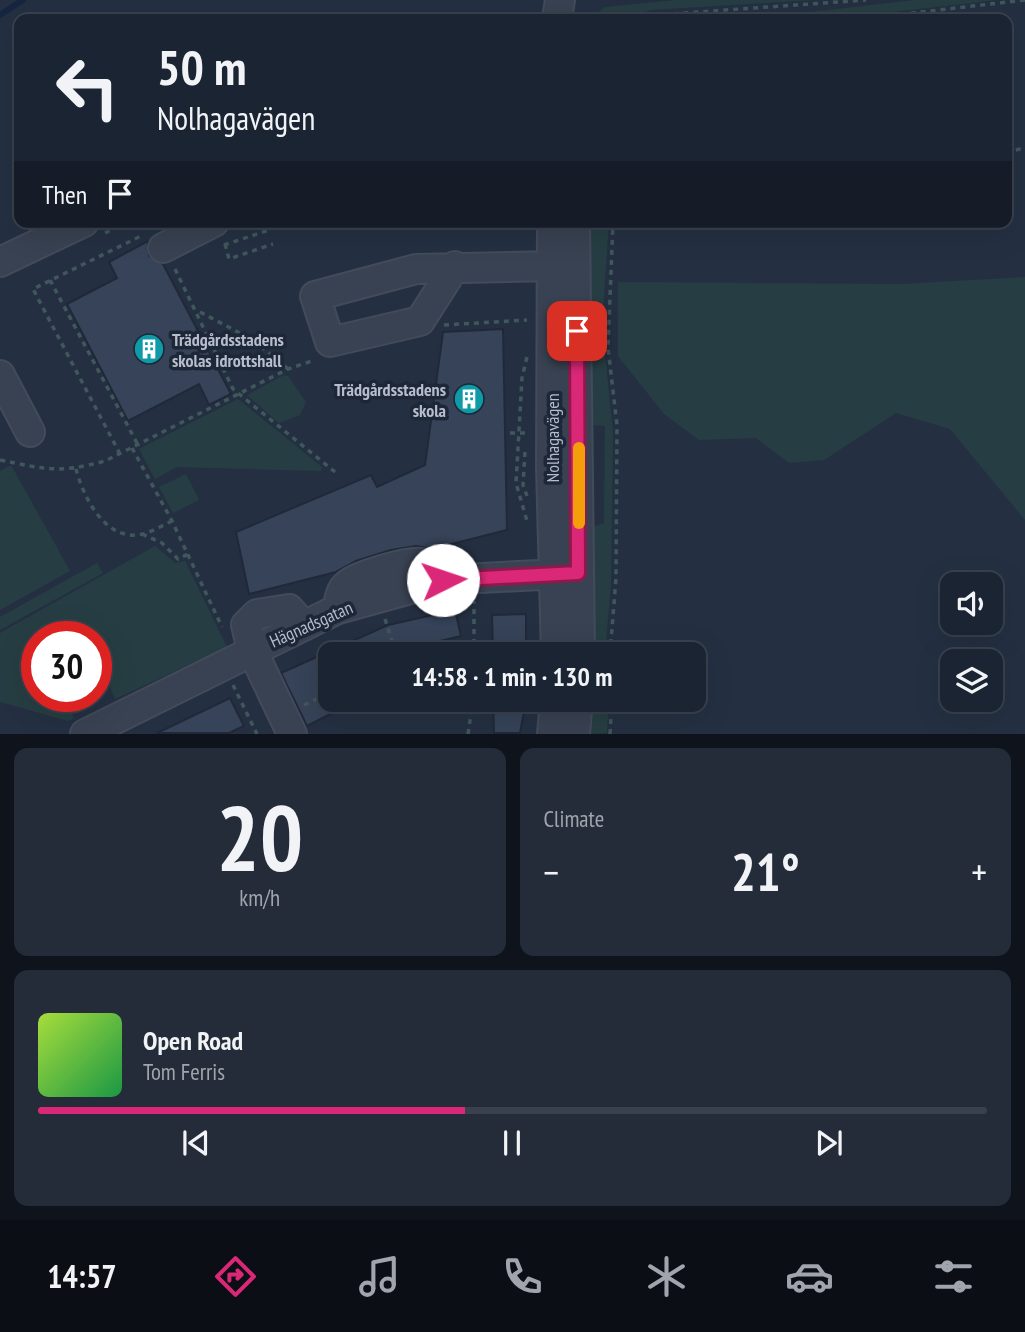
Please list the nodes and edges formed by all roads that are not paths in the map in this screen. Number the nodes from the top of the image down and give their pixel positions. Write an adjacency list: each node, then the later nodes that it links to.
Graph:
1 (71, 228): 6 (street)
2 (552, 228): 8 (street, Nolhagavägen)
3 (575, 228): 11 (street, Nolhagavägen)
4 (222, 235): 5 (street)
5 (163, 248)
6 (0, 262)
7 (455, 266): 8 (street)
8 (554, 266): 11 (street, Nolhagavägen)
9 (8, 381): 10 (street)
10 (30, 432)
11 (566, 574): 12 (street, Nolhagavägen); 13 (street, Nolhagavägen); 14 (street, Hägnadsgatan)
12 (558, 642)
13 (578, 642)
14 (257, 660): 17 (street, Hägnadsgatan); 18 (street, Hägnadsgatan)
15 (554, 712): 19 (street)
16 (578, 712): 20 (street)
17 (85, 733)
18 (292, 733)
19 (552, 733)
20 (575, 733)

